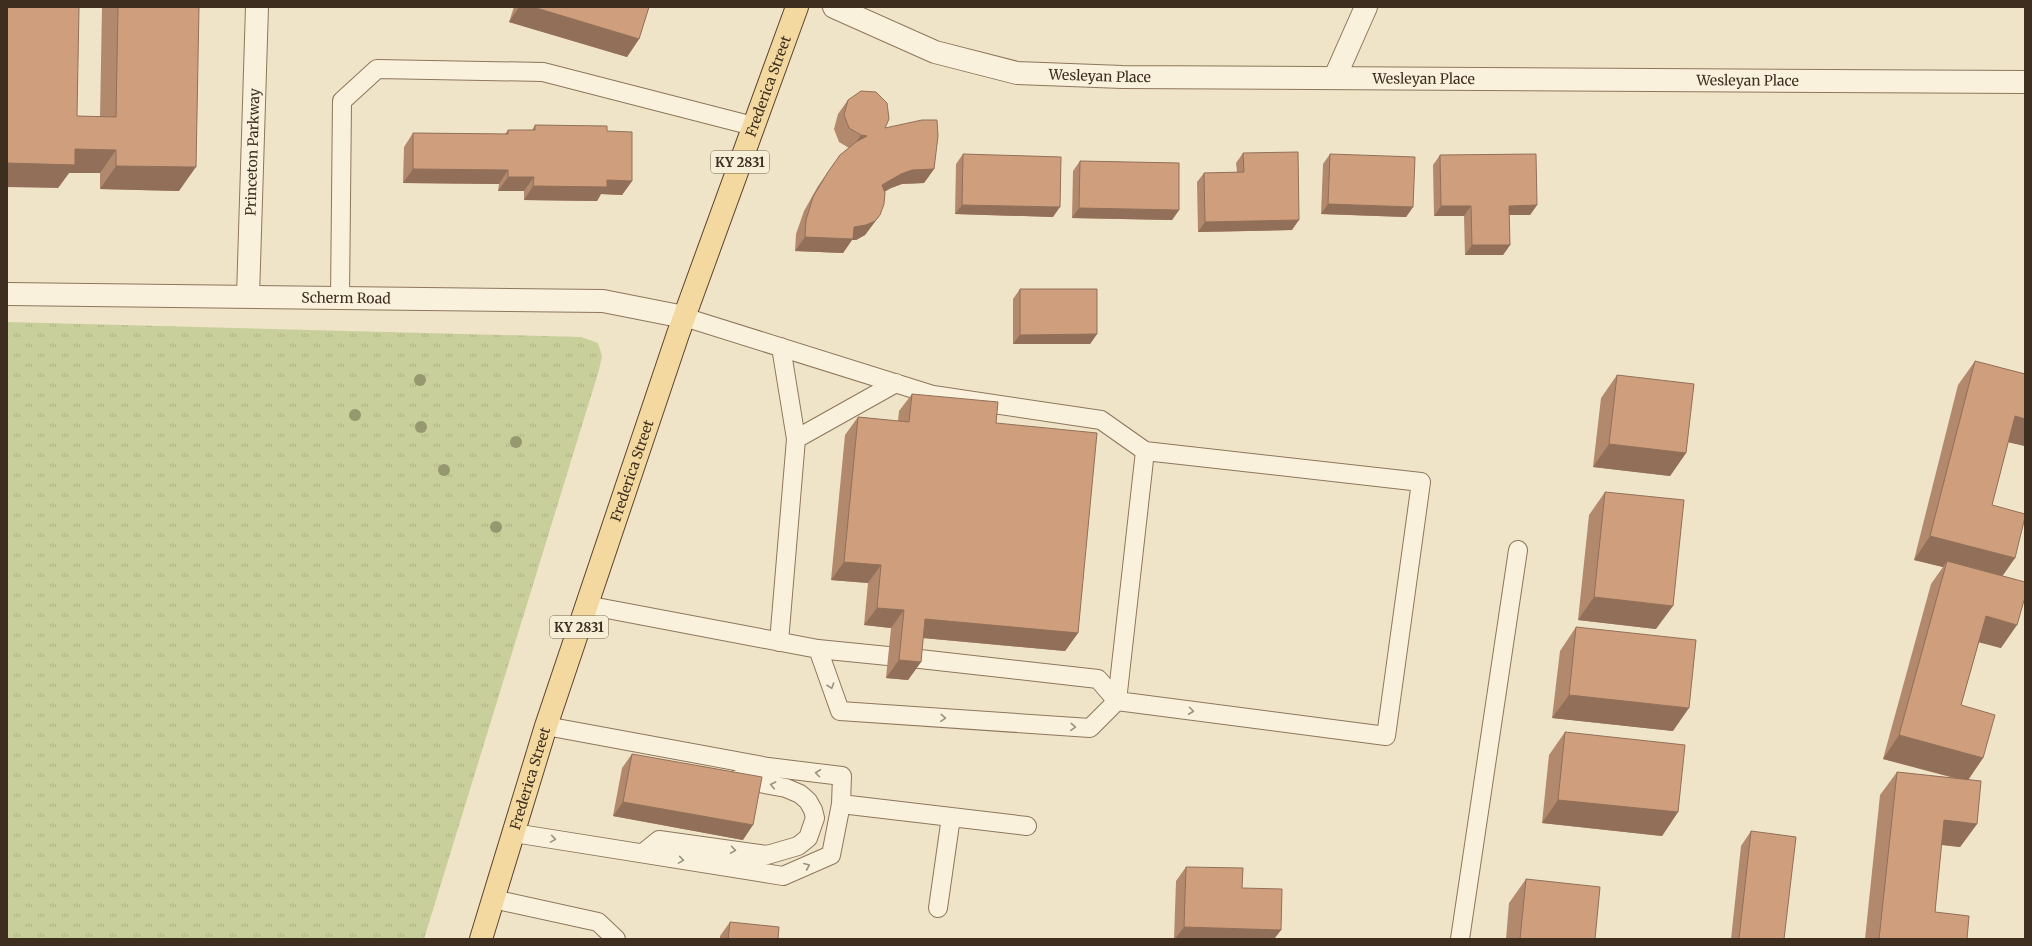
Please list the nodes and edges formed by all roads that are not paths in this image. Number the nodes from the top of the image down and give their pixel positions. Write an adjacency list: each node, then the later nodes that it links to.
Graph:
1 (258, 7): 9 (street, Princeton Parkway)
2 (797, 7): 7 (main road, Frederica Street / KY 2831)
3 (834, 7): 5 (street, Wesleyan Place)
4 (1366, 7): 5 (street)
5 (1336, 77): 6 (street, Wesleyan Place)
6 (2025, 82)
7 (754, 126): 10 (lane); 11 (main road, Frederica Street / KY 2831)
8 (7, 294): 9 (street, Scherm Road)
9 (248, 296): 10 (street, Scherm Road)
10 (340, 298): 11 (street, Scherm Road)
11 (684, 317): 12 (lane); 17 (main road, Frederica Street / KY 2831)
12 (781, 347): 13 (lane); 14 (lane)
13 (896, 383): 14 (lane); 15 (lane)
14 (796, 439): 18 (lane)
15 (1145, 451): 22 (lane); 22 (lane, one-way to 15)
16 (1518, 550): 36 (lane)
17 (586, 605): 18 (lane); 23 (main road, Frederica Street / KY 2831)
18 (779, 642): 19 (lane)
19 (818, 649): 20 (lane); 22 (lane, one-way to 22)
20 (888, 656)
21 (911, 658): 22 (lane)
22 (1117, 702)
23 (546, 726): 24 (lane); 30 (main road, Frederica Street / KY 2831)
24 (647, 746): 25 (lane); 27 (lane, one-way to 24)
25 (679, 768)
26 (725, 776): 31 (lane, one-way to 26)
27 (841, 804): 28 (lane); 31 (lane, one-way to 27)
28 (951, 817): 29 (lane); 33 (lane)
29 (1027, 826)
30 (514, 832): 31 (lane, one-way to 31); 32 (main road, Frederica Street / KY 2831)
31 (643, 853)
32 (493, 899): 34 (main road, Frederica Street / KY 2831); 35 (lane)
33 (938, 908)
34 (481, 939)
35 (616, 939)
36 (1460, 939)

